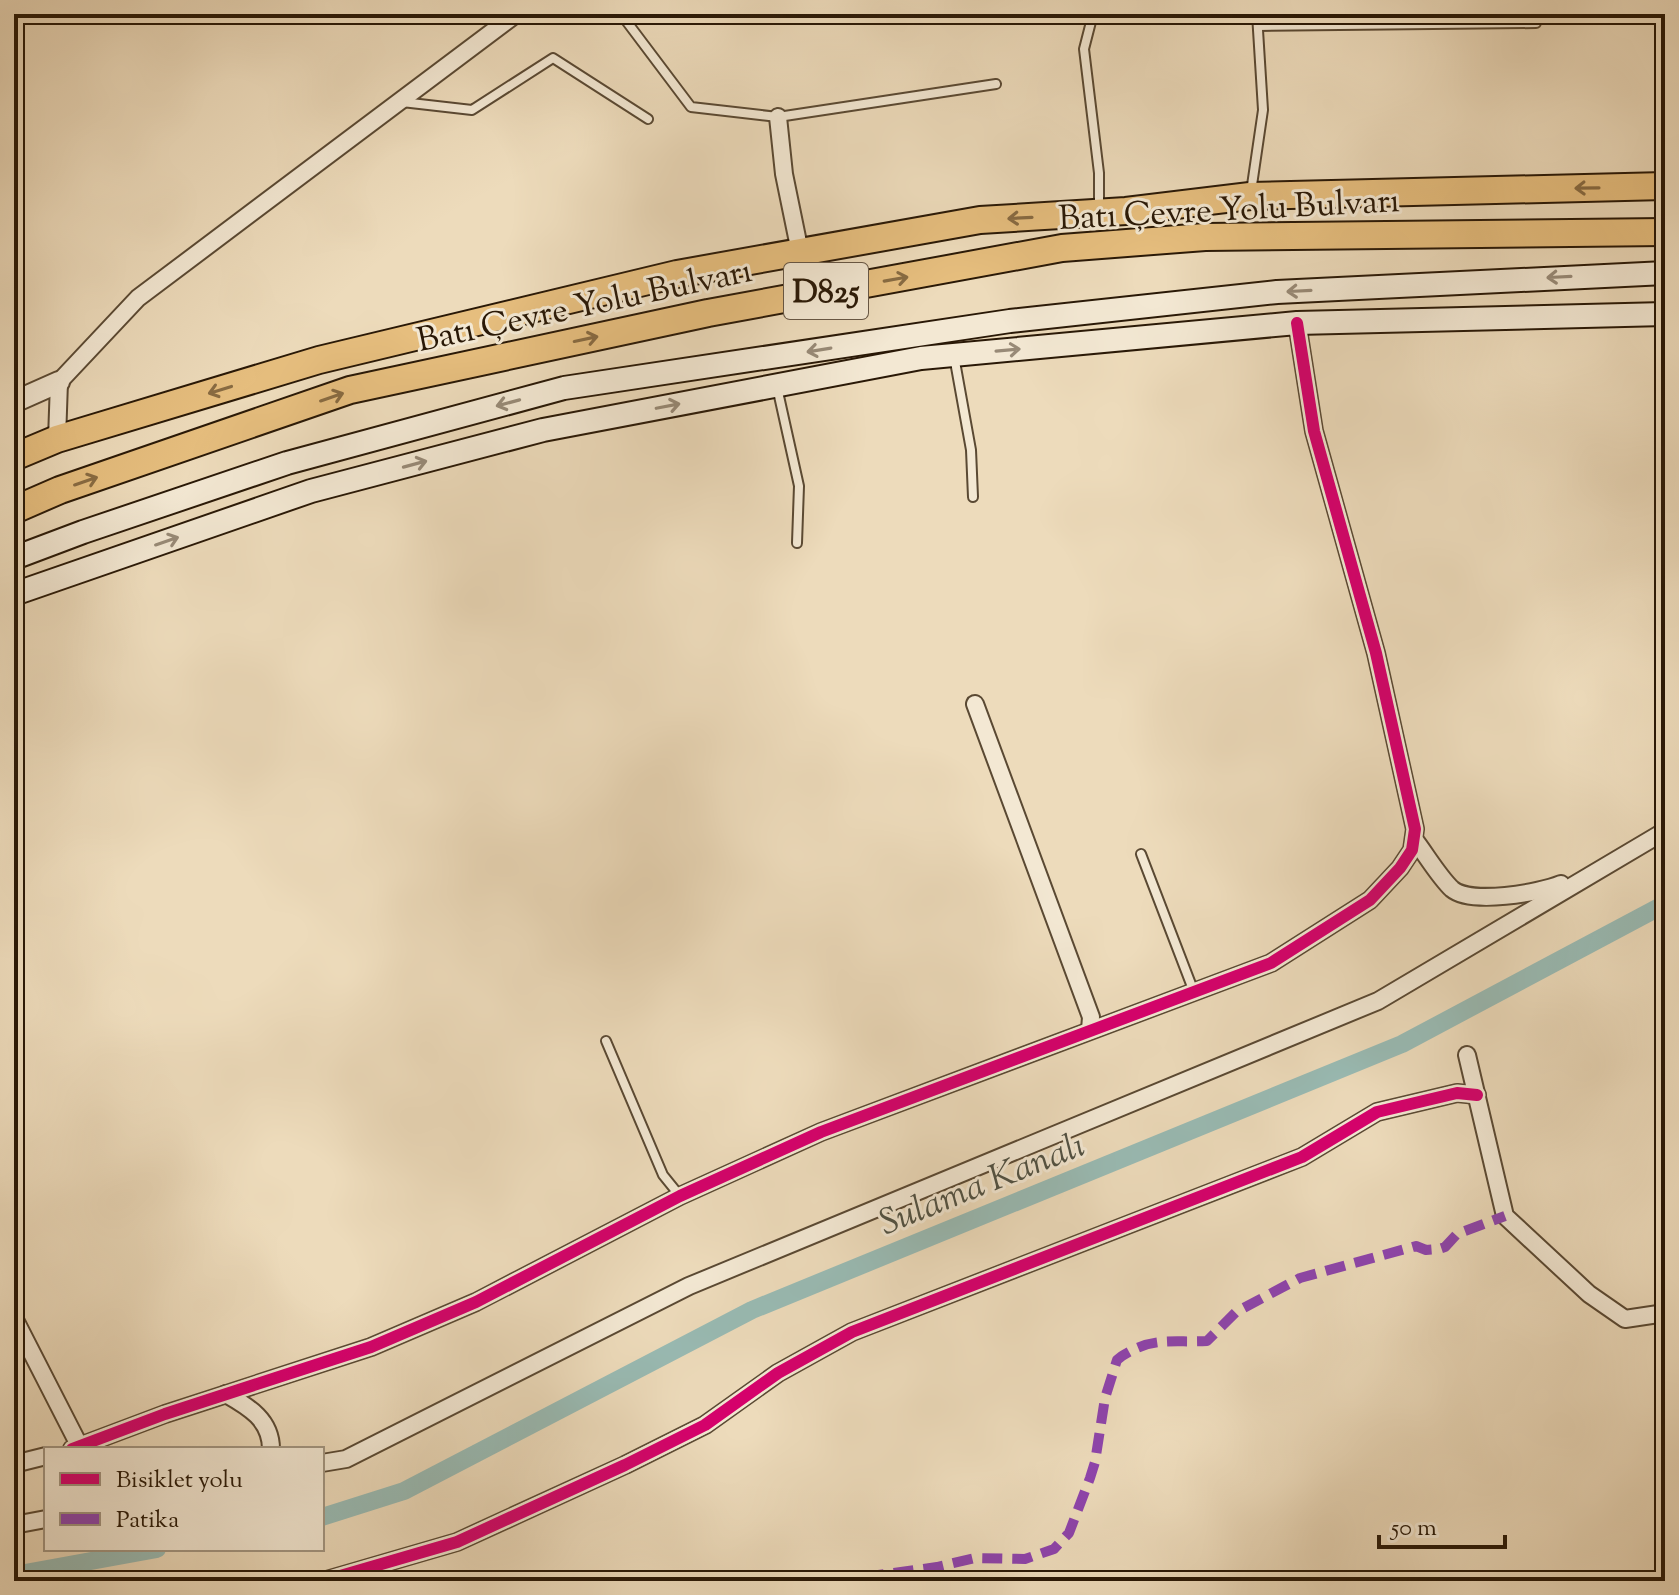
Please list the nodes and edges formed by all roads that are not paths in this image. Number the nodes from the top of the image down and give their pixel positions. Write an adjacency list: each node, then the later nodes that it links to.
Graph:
1 (516, 14): 8 (street)
2 (621, 14): 9 (lane)
3 (1093, 14): 13 (lane)
4 (1257, 14): 6 (lane)
5 (1536, 23): 6 (lane)
6 (1258, 26): 12 (lane)
7 (996, 84): 9 (lane)
8 (399, 102): 10 (lane); 20 (street)
9 (778, 117): 15 (street)
10 (648, 119)
11 (1665, 186): 12 (highway, Batı Çevre Yolu Bulvarı / D825, one-way to 12)
12 (1250, 196): 13 (highway, Batı Çevre Yolu Bulvarı / D825)
13 (1099, 213): 15 (highway, Batı Çevre Yolu Bulvarı / D825, one-way to 15)
14 (1665, 232): 26 (highway, Batı Çevre Yolu Bulvarı / D825, one-way to 14)
15 (800, 252): 23 (highway, Batı Çevre Yolu Bulvarı / D825, one-way to 23)
16 (1665, 273): 28 (main road, one-way to 28)
17 (1665, 314): 18 (main road)
18 (1297, 323): 19 (main road, one-way to 18); 32 (street)
19 (954, 355): 21 (main road); 25 (lane)
20 (59, 382): 22 (street); 23 (street)
21 (777, 385): 27 (lane); 29 (main road, one-way to 21)
22 (14, 402)
23 (57, 439): 24 (highway, Batı Çevre Yolu Bulvarı / D825)
24 (14, 457)
25 (973, 497)
26 (14, 510)
27 (797, 543)
28 (14, 558)
29 (14, 594)
30 (975, 704): 36 (street)
31 (1665, 831): 34 (street)
32 (1414, 839): 34 (street); 35 (street)
33 (1141, 854): 35 (lane)
34 (1607, 864): 48 (street)
35 (1194, 993): 36 (street)
36 (1090, 1030): 40 (street)
37 (606, 1041): 40 (lane)
38 (1467, 1055): 39 (street)
39 (1477, 1095): 41 (street); 52 (street)
40 (680, 1196): 43 (street)
41 (1665, 1313)
42 (14, 1318): 44 (street)
43 (226, 1394): 45 (street); 46 (street)
44 (76, 1447)
45 (79, 1447)
46 (271, 1447)
47 (44, 1456): 49 (street)
48 (324, 1463)
49 (14, 1464)
50 (44, 1519): 51 (street)
51 (14, 1525)
52 (323, 1581)

